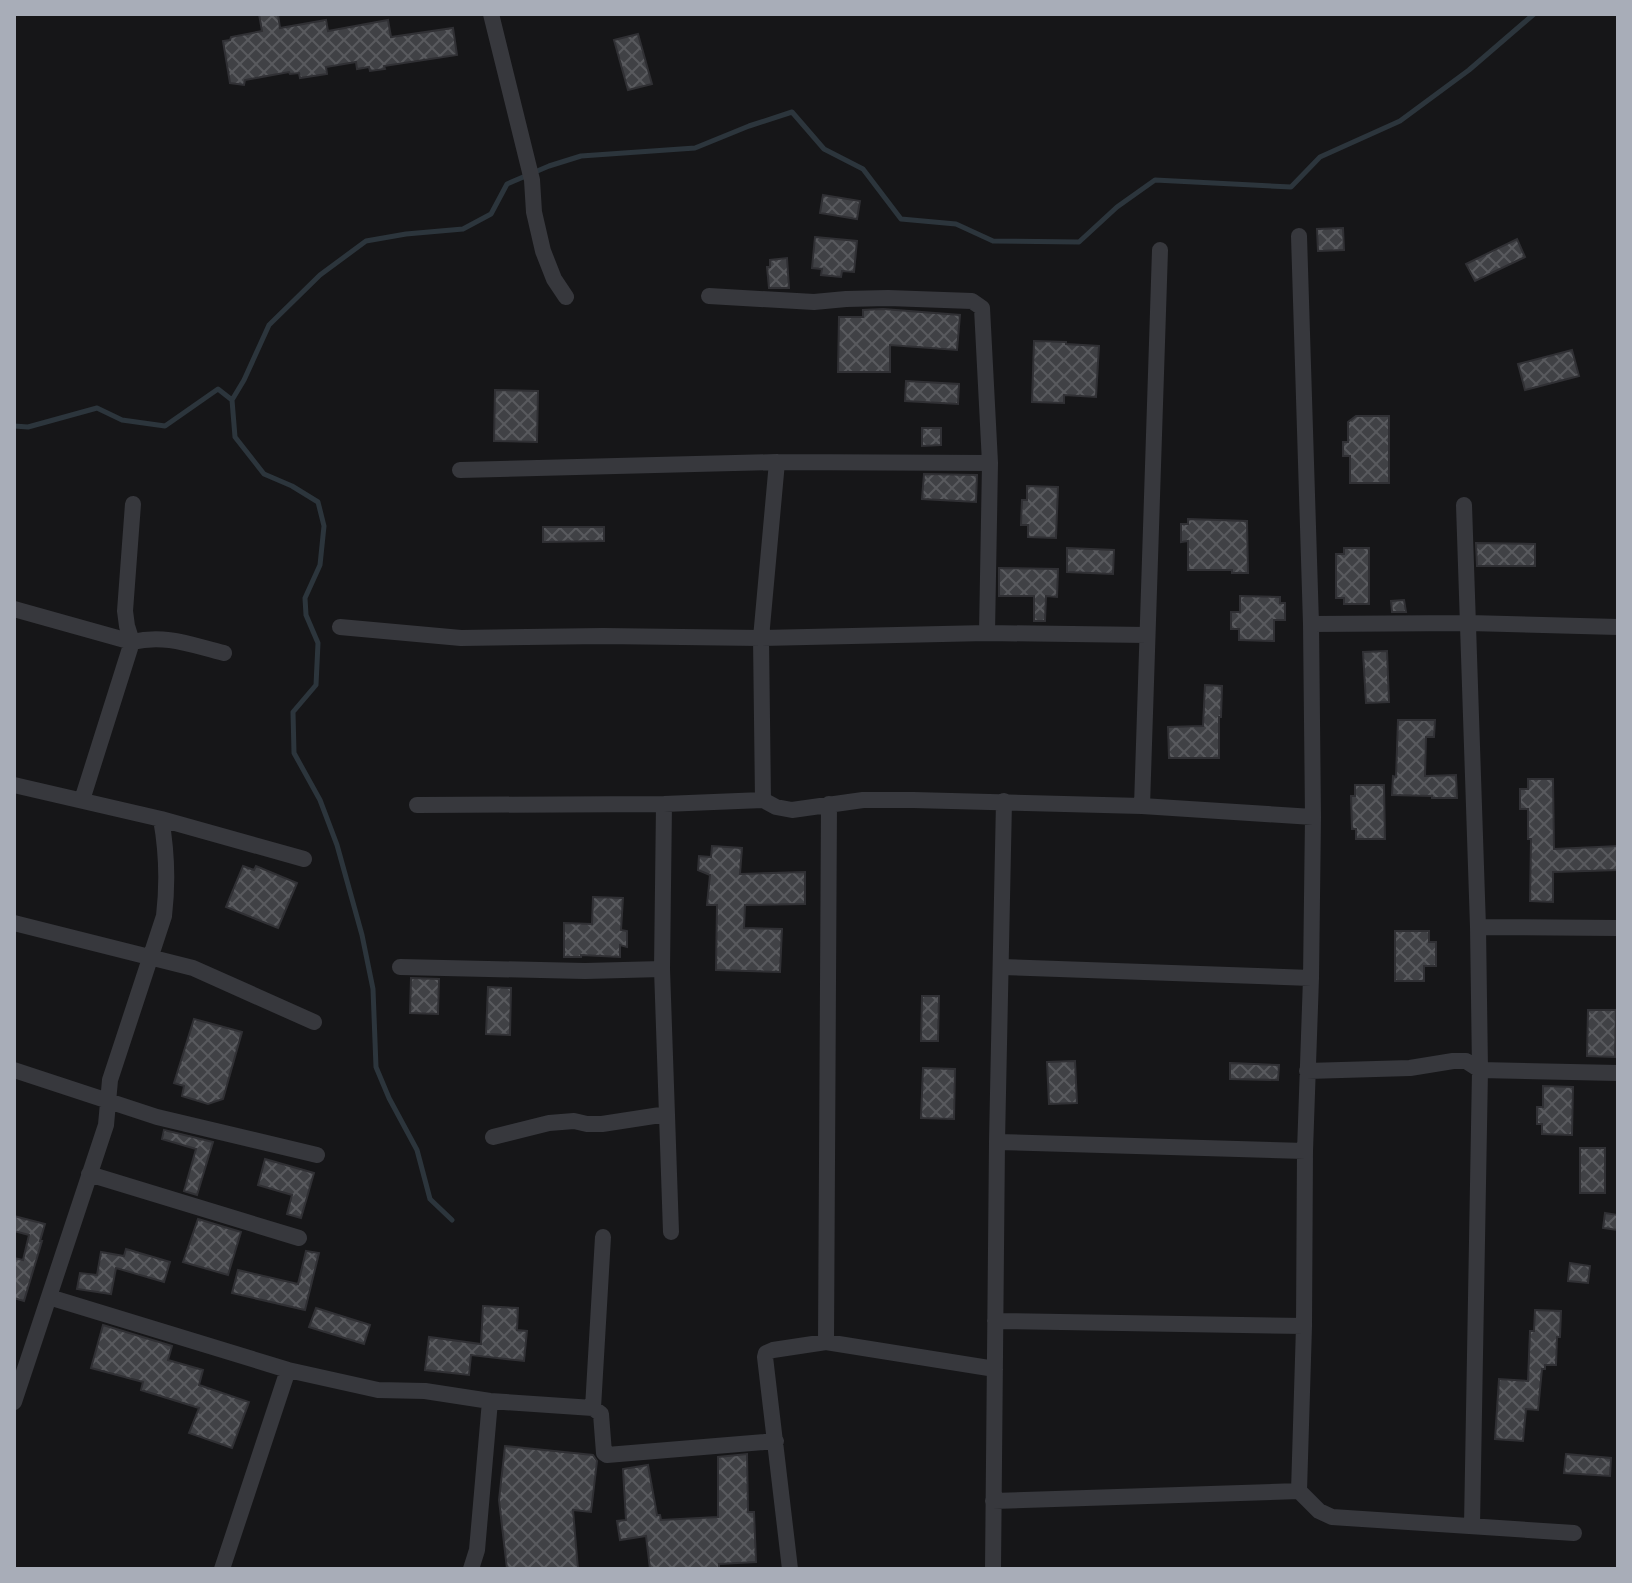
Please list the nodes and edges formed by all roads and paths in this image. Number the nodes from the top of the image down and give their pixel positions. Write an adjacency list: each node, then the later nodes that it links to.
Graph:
1 (491, 14): 5 (street)
2 (1299, 236): 13 (street)
3 (1160, 250): 17 (street)
4 (709, 296): 7 (street)
5 (566, 297)
6 (777, 462): 7 (street); 8 (street); 18 (street)
7 (990, 463): 16 (street)
8 (460, 470)
9 (133, 504): 19 (street)
10 (1464, 505): 12 (street)
11 (14, 609): 19 (street)
12 (1469, 623): 13 (street); 15 (street); 33 (street)
13 (1311, 624): 29 (street)
14 (340, 627): 18 (street)
15 (1618, 627)
16 (987, 633): 17 (street); 18 (street)
17 (1147, 635): 28 (street)
18 (761, 638): 23 (street)
19 (132, 642): 20 (street); 22 (street)
20 (224, 653)
21 (14, 785): 22 (street)
22 (82, 800): 30 (street)
23 (763, 800): 25 (street); 26 (street)
24 (1004, 801): 26 (street); 28 (street); 37 (street)
25 (664, 804): 27 (street); 38 (street)
26 (829, 804): 58 (street)
27 (417, 805)
28 (1142, 806): 29 (street)
29 (1313, 817): 39 (street)
30 (161, 819): 31 (street); 35 (street)
31 (304, 859)
32 (14, 923): 35 (street)
33 (1478, 927): 34 (street); 42 (street)
34 (1618, 928)
35 (150, 956): 40 (street); 45 (street)
36 (400, 967): 38 (street)
37 (1001, 967): 39 (street); 48 (street)
38 (662, 969): 46 (street)
39 (1311, 978): 43 (street)
40 (314, 1022)
41 (14, 1070): 45 (street)
42 (1480, 1070): 43 (street); 44 (street); 67 (street)
43 (1307, 1071): 49 (street)
44 (1618, 1073)
45 (107, 1102): 50 (street); 51 (street)
46 (667, 1114): 47 (street); 52 (street)
47 (493, 1137)
48 (997, 1142): 49 (street); 56 (street)
49 (1305, 1151): 57 (street)
50 (317, 1155)
51 (89, 1174): 54 (street); 55 (street)
52 (671, 1232)
53 (603, 1237): 63 (street)
54 (299, 1238)
55 (49, 1297): 60 (street); 62 (street)
56 (995, 1321): 57 (street); 59 (street)
57 (1304, 1326): 65 (street)
58 (826, 1342): 59 (street); 64 (street)
59 (995, 1369): 66 (street)
60 (288, 1370): 61 (street); 69 (street)
61 (490, 1401): 63 (street); 70 (street)
62 (14, 1402)
63 (593, 1408): 64 (street)
64 (776, 1441): 71 (street)
65 (1299, 1491): 66 (street); 67 (street)
66 (993, 1501): 72 (street)
67 (1472, 1526): 68 (street)
68 (1574, 1533)
69 (222, 1569)
70 (471, 1569)
71 (790, 1569)
72 (993, 1569)

